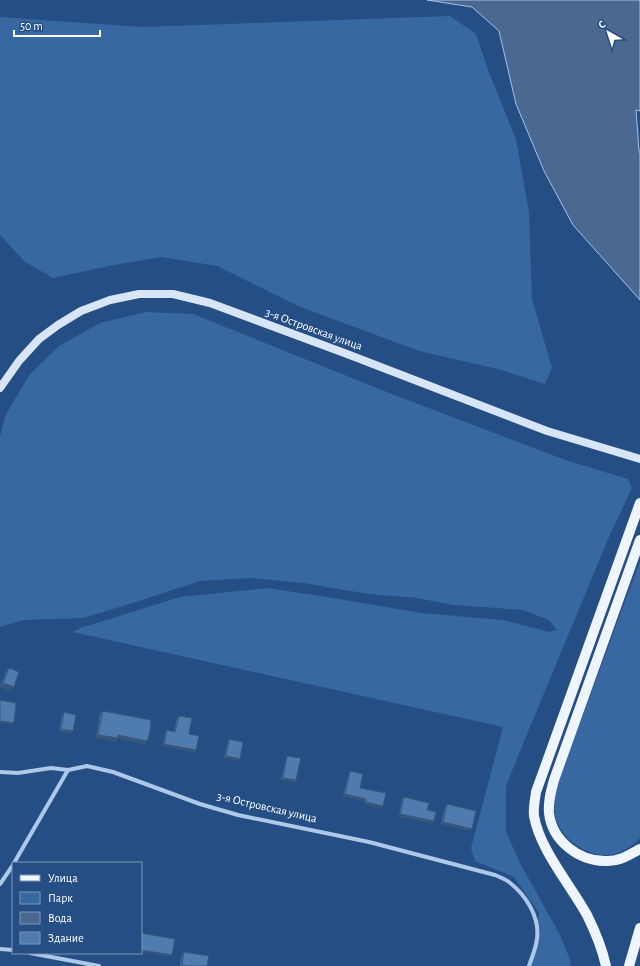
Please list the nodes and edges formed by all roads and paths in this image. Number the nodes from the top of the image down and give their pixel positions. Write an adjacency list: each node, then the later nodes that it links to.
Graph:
1 (0, 388): 2 (main road, 3-я Островская улица)
2 (640, 459)
3 (640, 503): 17 (main road)
4 (640, 540): 7 (main road)
5 (68, 770): 6 (street, 3-я Островская улица); 8 (street); 16 (street, 3-я Островская улица)
6 (0, 772)
7 (640, 849)
8 (15, 862)
9 (12, 867): 10 (street)
10 (0, 884)
11 (640, 928): 18 (main road)
12 (0, 949): 13 (street)
13 (12, 950)
14 (35, 954): 15 (street)
15 (99, 966)
16 (529, 966)
17 (606, 966)
18 (629, 966)

